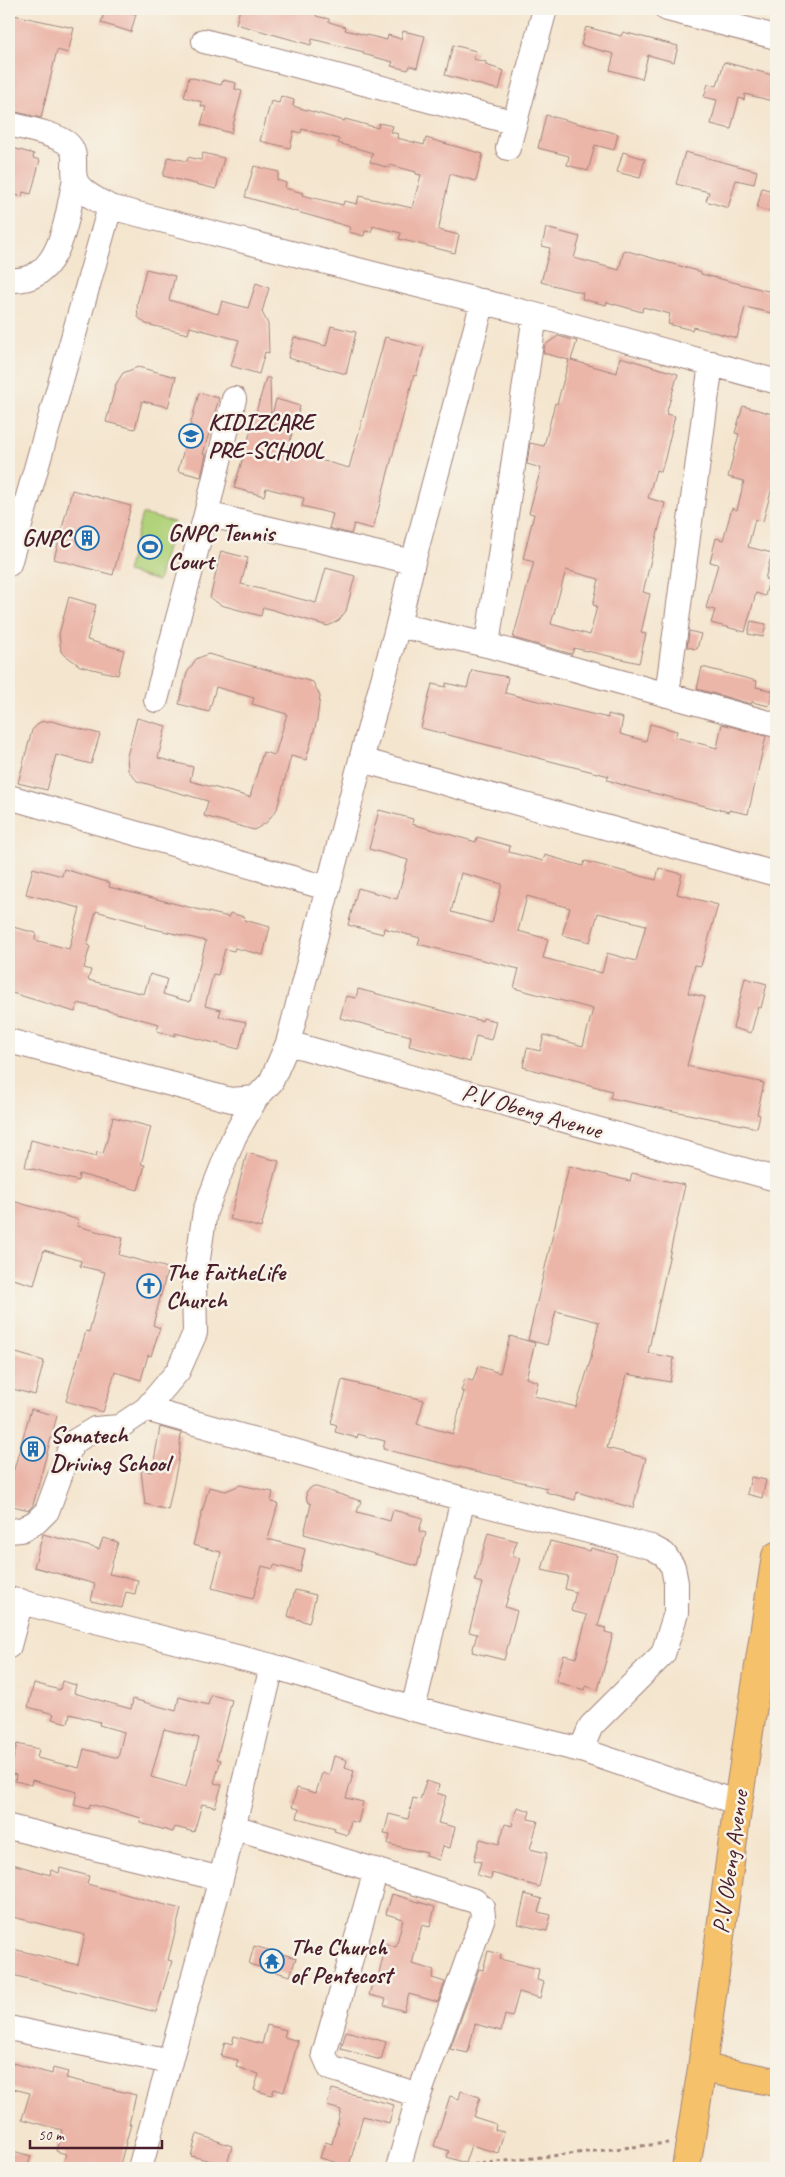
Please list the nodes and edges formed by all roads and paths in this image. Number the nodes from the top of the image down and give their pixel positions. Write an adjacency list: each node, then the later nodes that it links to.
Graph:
1 (545, 9): 5 (street)
2 (667, 9): 3 (street)
3 (776, 37)
4 (204, 41): 5 (street)
5 (515, 123): 7 (street)
6 (9, 124): 8 (street)
7 (508, 148)
8 (75, 179): 9 (street); 10 (street)
9 (110, 207): 11 (street); 16 (street)
10 (9, 280)
11 (483, 301): 12 (street); 18 (street)
12 (535, 315): 13 (street); 21 (street)
13 (711, 363): 14 (street); 22 (street)
14 (774, 381)
15 (234, 399): 17 (street)
16 (19, 487): 19 (street)
17 (206, 514): 18 (street); 23 (street)
18 (413, 562): 20 (street)
19 (9, 564)
20 (398, 625): 21 (street); 25 (street)
21 (487, 645): 22 (street)
22 (667, 695): 24 (street)
23 (156, 700)
24 (776, 725)
25 (360, 760): 27 (street); 28 (street)
26 (9, 797): 28 (street)
27 (776, 874)
28 (327, 888): 30 (street)
29 (9, 1041): 31 (street)
30 (288, 1043): 31 (street); 32 (street, P.V Obeng Avenue)
31 (256, 1098): 33 (street)
32 (776, 1179)
33 (146, 1409): 34 (street); 35 (street)
34 (463, 1499): 40 (street); 41 (street)
35 (9, 1531)
36 (776, 1556): 42 (main road, P.V Obeng Avenue)
37 (15, 1600): 38 (street); 39 (street)
38 (9, 1646)
39 (272, 1666): 40 (street); 44 (street)
40 (413, 1709): 41 (street)
41 (581, 1750): 42 (street)
42 (738, 1802): 49 (main road, P.V Obeng Avenue)
43 (9, 1827): 46 (street)
44 (234, 1827): 45 (street); 46 (street)
45 (376, 1870): 51 (street); 51 (street)
46 (221, 1878): 48 (street)
47 (9, 2028): 48 (street)
48 (170, 2062): 53 (street)
49 (702, 2068): 50 (main road); 52 (main road, P.V Obeng Avenue)
50 (776, 2082)
51 (419, 2095): 54 (street)
52 (691, 2140): 55 (path); 56 (main road, P.V Obeng Avenue)
53 (140, 2168)
54 (398, 2168)
55 (442, 2168)
56 (686, 2168)

